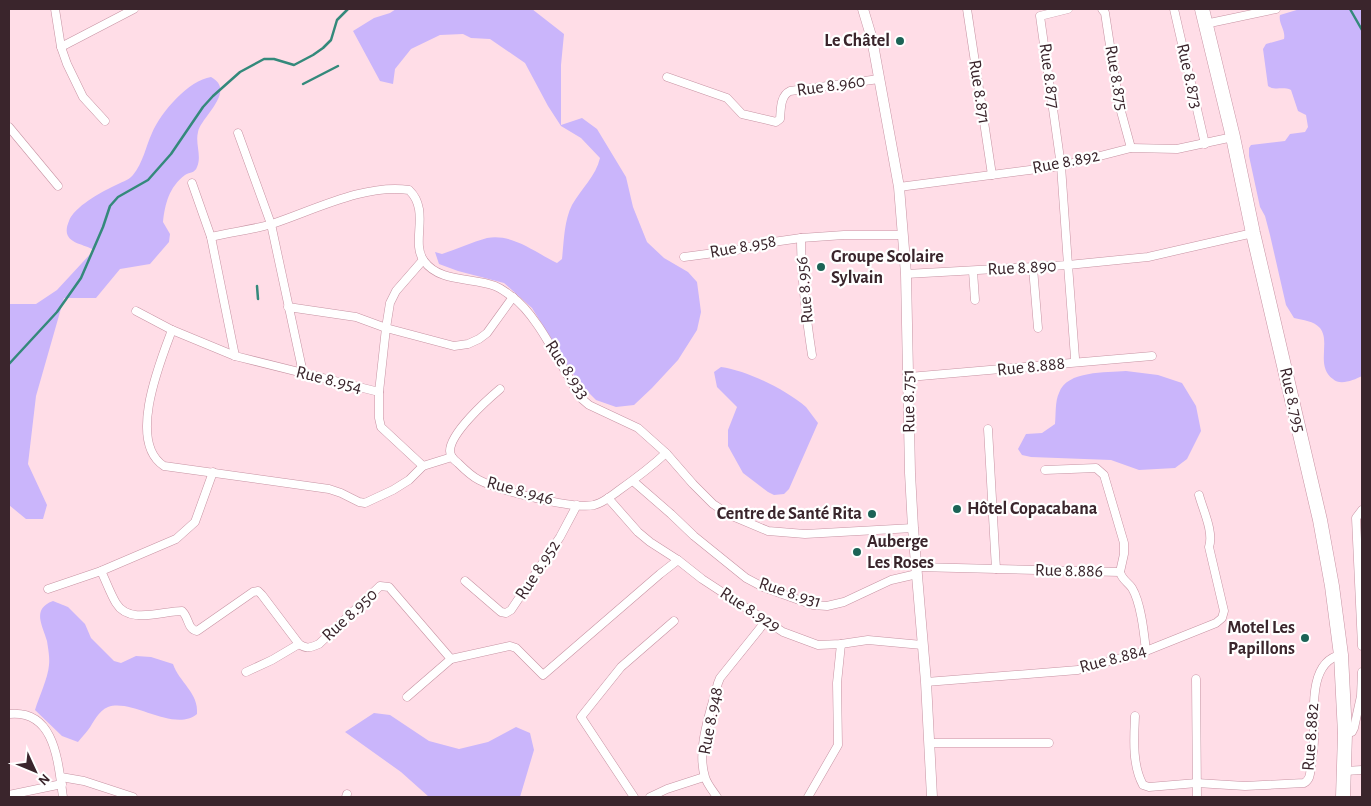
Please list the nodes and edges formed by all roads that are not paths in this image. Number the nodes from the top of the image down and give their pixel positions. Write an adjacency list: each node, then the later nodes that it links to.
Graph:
1 (55, 9): 11 (street)
2 (134, 9): 11 (street)
3 (864, 9): 13 (main road, Rue 8.751)
4 (967, 9): 21 (street, Rue 8.871)
5 (1065, 9): 20 (street, Rue 8.877)
6 (1102, 9): 19 (street, Rue 8.875)
7 (1174, 9): 18 (street, Rue 8.873)
8 (1202, 9): 10 (highway, Rue 8.795)
9 (1276, 9): 10 (street)
10 (1204, 24): 17 (highway, Rue 8.795)
11 (62, 47): 14 (street)
12 (667, 77): 13 (street, Rue 8.960)
13 (879, 79): 24 (main road, Rue 8.751)
14 (105, 121)
15 (9, 127): 23 (street)
16 (238, 133): 25 (street)
17 (1233, 137): 18 (street, Rue 8.892); 26 (highway, Rue 8.795)
18 (1205, 144): 19 (street, Rue 8.892)
19 (1131, 148): 20 (street, Rue 8.892)
20 (1061, 166): 21 (street, Rue 8.892); 32 (street, Rue 8.890)
21 (992, 175): 24 (street, Rue 8.892)
22 (192, 183): 28 (street)
23 (58, 186)
24 (899, 187): 27 (main road, Rue 8.751)
25 (271, 224): 28 (street); 31 (street); 38 (street)
26 (1253, 233): 32 (street); 77 (highway, Rue 8.795)
27 (903, 235): 29 (street, Rue 8.956); 35 (main road, Rue 8.751)
28 (211, 237): 44 (street)
29 (801, 238): 30 (street, Rue 8.958); 43 (street, Rue 8.956)
30 (684, 257)
31 (423, 260): 36 (street, Rue 8.933); 40 (street, Rue 8.954)
32 (1068, 265): 33 (street, Rue 8.890); 46 (street)
33 (1033, 268): 34 (street, Rue 8.890); 41 (street)
34 (973, 271): 35 (street, Rue 8.890); 37 (street)
35 (906, 274): 48 (main road, Rue 8.751)
36 (513, 297): 40 (street); 52 (street, Rue 8.933)
37 (975, 300)
38 (288, 307): 40 (street); 47 (street)
39 (136, 311): 42 (street, Rue 8.954)
40 (386, 328): 50 (street, Rue 8.954)
41 (1038, 328)
42 (172, 330): 44 (street, Rue 8.954); 56 (street)
43 (812, 354)
44 (235, 356): 47 (street, Rue 8.954)
45 (1152, 356): 46 (street, Rue 8.888)
46 (1074, 362): 48 (street, Rue 8.888)
47 (303, 373): 50 (street, Rue 8.954)
48 (909, 377): 62 (main road, Rue 8.751)
49 (500, 389): 53 (street)
50 (379, 392): 54 (street)
51 (988, 429): 64 (street)
52 (666, 454): 57 (street, Rue 8.946); 62 (street, Rue 8.933)
53 (452, 457): 54 (street); 60 (street, Rue 8.946)
54 (423, 466): 56 (street)
55 (1045, 470): 67 (street, Rue 8.886)
56 (213, 472): 66 (street)
57 (633, 481): 59 (street, Rue 8.946); 65 (street, Rue 8.931)
58 (1199, 495): 76 (street, Rue 8.884)
59 (608, 498): 60 (street, Rue 8.946); 63 (street, Rue 8.929)
60 (577, 505): 68 (street, Rue 8.952)
61 (1362, 510): 75 (street)
62 (913, 528): 65 (main road, Rue 8.751)
63 (678, 560): 71 (street, Rue 8.929); 78 (street)
64 (996, 569): 65 (street, Rue 8.886); 67 (street, Rue 8.886)
65 (916, 570): 74 (main road, Rue 8.751)
66 (101, 571): 69 (street); 72 (street, Rue 8.950)
67 (1120, 572): 76 (street)
68 (465, 582)
69 (48, 588)
70 (674, 621): 97 (street)
71 (765, 622): 73 (street, Rue 8.929); 91 (street, Rue 8.948)
72 (299, 644): 78 (street, Rue 8.950); 79 (street)
73 (841, 644): 74 (street, Rue 8.929); 100 (street)
74 (922, 644): 82 (main road, Rue 8.751)
75 (1362, 646)
76 (1146, 651): 82 (street, Rue 8.884)
77 (1341, 655): 86 (highway, Rue 8.795); 93 (street, Rue 8.882)
78 (451, 659): 83 (street)
79 (246, 672)
80 (1362, 672): 86 (street)
81 (1196, 679): 93 (street)
82 (926, 682): 87 (main road, Rue 8.751)
83 (407, 696)
84 (9, 714): 92 (street)
85 (1135, 716): 93 (street)
86 (1345, 734): 90 (highway, Rue 8.795)
87 (929, 743): 88 (street); 101 (main road, Rue 8.751)
88 (1049, 743)
89 (1362, 770): 90 (street)
90 (1345, 771): 103 (highway, Rue 8.795)
91 (704, 777): 98 (street); 99 (street)
92 (61, 780): 94 (street); 95 (street); 96 (street)
93 (1197, 783): 102 (street)
94 (9, 795)
95 (63, 797)
96 (133, 797)
97 (634, 797)
98 (650, 797)
99 (717, 797)
100 (808, 797)
101 (932, 797)
102 (1197, 797)
103 (1343, 797)

